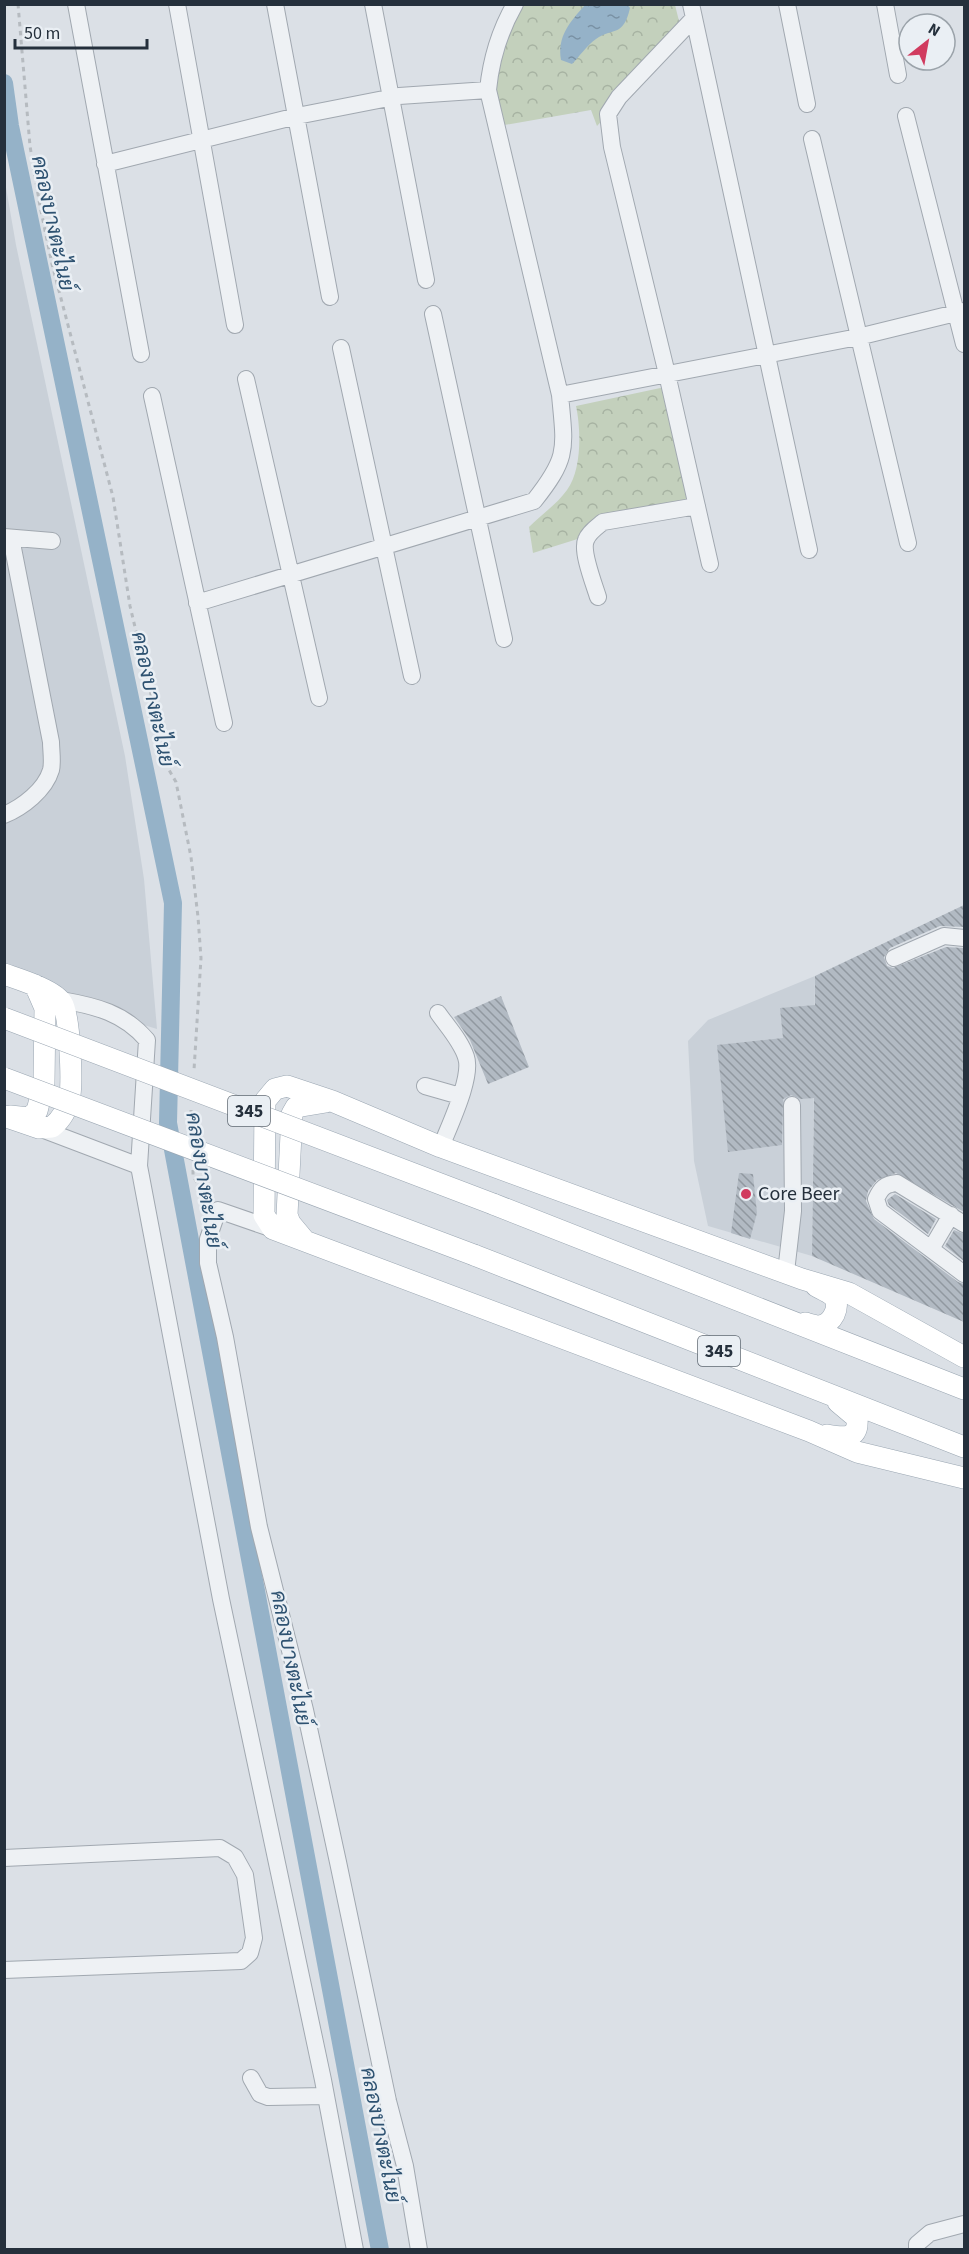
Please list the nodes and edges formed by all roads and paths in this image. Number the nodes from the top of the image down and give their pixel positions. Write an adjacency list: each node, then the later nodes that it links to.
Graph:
1 (18, 4): 56 (path)
2 (76, 4): 18 (street)
3 (177, 4): 16 (street)
4 (275, 4): 14 (street)
5 (373, 4): 12 (street)
6 (514, 4): 11 (street)
7 (787, 4): 13 (street)
8 (885, 4): 10 (street)
9 (692, 11): 28 (street); 29 (street)
10 (898, 75)
11 (488, 90): 12 (street); 31 (street)
12 (392, 97): 14 (street); 19 (street)
13 (807, 104)
14 (297, 116): 16 (street); 20 (street)
15 (906, 116): 21 (street)
16 (203, 139): 18 (street); 23 (street)
17 (812, 139): 24 (street)
18 (105, 164): 27 (street)
19 (426, 280)
20 (330, 297)
21 (961, 312): 24 (street); 25 (street)
22 (433, 314): 34 (street)
23 (236, 325)
24 (858, 337): 28 (street); 37 (street)
25 (964, 344)
26 (341, 348): 38 (street)
27 (141, 354)
28 (767, 354): 29 (street); 39 (street)
29 (667, 374): 31 (street); 33 (street)
30 (246, 379): 41 (street)
31 (560, 395): 34 (street)
32 (152, 396): 43 (street)
33 (697, 506): 40 (street); 42 (street)
34 (478, 518): 38 (street); 44 (street)
35 (8, 537): 36 (street); 48 (street)
36 (52, 541)
37 (908, 543)
38 (383, 546): 41 (street); 45 (street)
39 (809, 550)
40 (710, 564)
41 (290, 574): 43 (street); 46 (street)
42 (598, 597)
43 (197, 603): 47 (street)
44 (504, 639)
45 (412, 676)
46 (319, 698)
47 (224, 723)
48 (4, 815)
49 (964, 938): 50 (street)
50 (894, 958)
51 (4, 974): 52 (main road)
52 (35, 985): 53 (main road); 63 (main road)
53 (61, 1000): 64 (main road); 68 (street)
54 (438, 1013): 59 (street)
55 (4, 1018): 76 (main road, 345, bridge)
56 (193, 1073)
57 (4, 1078): 79 (main road, 345, bridge)
58 (425, 1086): 59 (street)
59 (460, 1096): 66 (street)
60 (332, 1101): 66 (main road); 71 (main road); 72 (main road)
61 (792, 1105): 75 (street)
62 (191, 1107): 65 (path)
63 (4, 1116): 64 (main road)
64 (39, 1128): 68 (street)
65 (192, 1130)
66 (441, 1147): 75 (main road)
67 (193, 1165): 69 (path)
68 (139, 1166): 86 (street)
69 (218, 1210): 71 (street); 89 (street)
70 (958, 1219): 73 (street); 73 (street)
71 (273, 1229): 72 (main road)
72 (306, 1241): 80 (main road)
73 (931, 1249): 74 (street)
74 (964, 1275)
75 (794, 1276): 76 (main road); 77 (main road)
76 (791, 1321): 78 (main road, 345)
77 (964, 1357)
78 (964, 1389)
79 (822, 1392): 80 (main road); 81 (main road, 345)
80 (809, 1431): 82 (main road)
81 (964, 1447)
82 (964, 1478)
83 (4, 1858): 84 (street)
84 (4, 1970)
85 (251, 2078): 86 (street)
86 (326, 2096): 88 (street)
87 (960, 2225): 90 (street)
88 (355, 2250)
89 (419, 2250)
90 (917, 2250)

